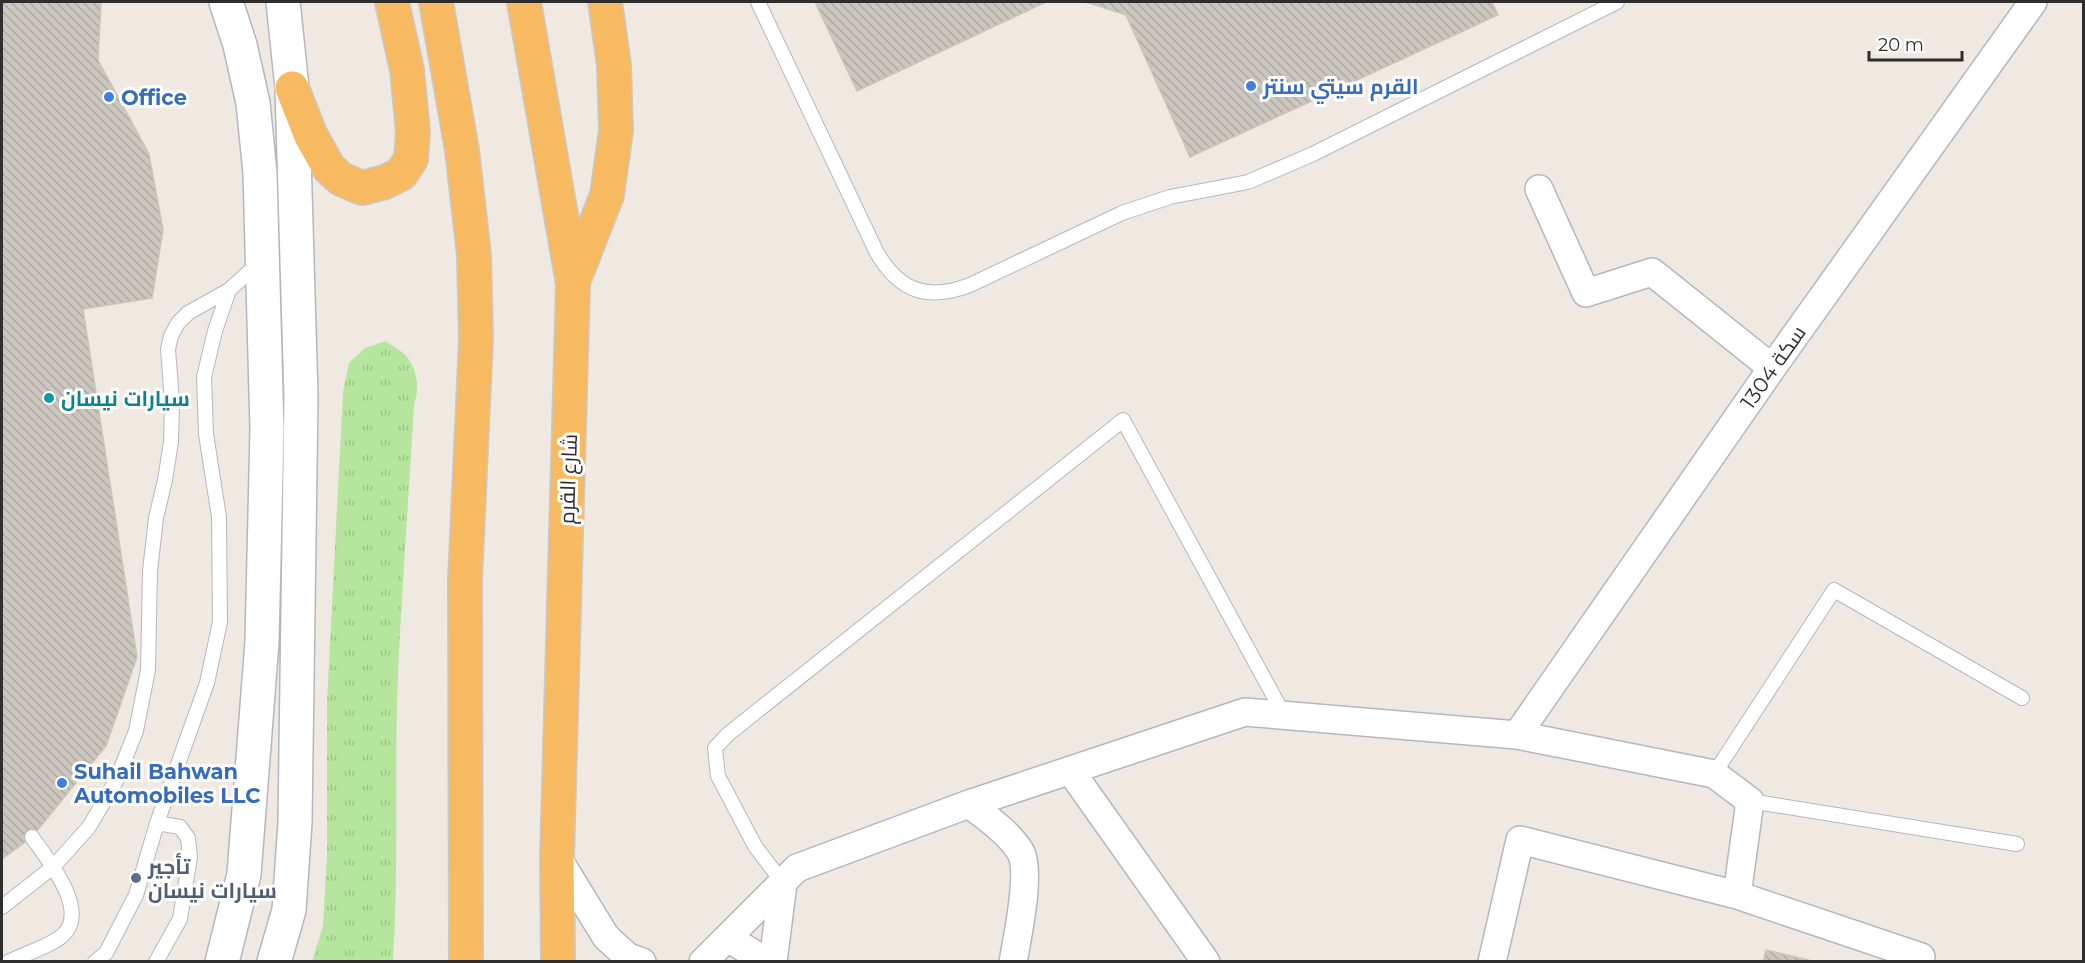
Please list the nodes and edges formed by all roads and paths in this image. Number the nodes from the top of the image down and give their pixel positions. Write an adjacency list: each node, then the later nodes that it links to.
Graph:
1 (226, 2): 12 (street)
2 (283, 2): 10 (street)
3 (392, 2): 10 (highway)
4 (436, 2): 28 (highway)
5 (524, 2): 13 (highway, شارع القرم)
6 (605, 2): 13 (highway)
7 (758, 2): 8 (lane)
8 (1617, 2)
9 (2033, 2): 15 (street, سكة 1304)
10 (292, 88): 39 (street)
11 (1539, 189): 15 (street)
12 (262, 260): 14 (lane); 38 (street)
13 (573, 284): 26 (highway, شارع القرم)
14 (229, 290): 23 (lane); 27 (lane)
15 (1772, 368): 18 (street, سكة 1304)
16 (2022, 698): 20 (lane)
17 (1284, 715): 18 (street); 19 (street); 29 (lane)
18 (1517, 735): 20 (street)
19 (1070, 770): 22 (street); 47 (street)
20 (1714, 774): 21 (street)
21 (1750, 801): 25 (lane); 30 (street)
22 (969, 804): 29 (street); 46 (street)
23 (157, 824): 36 (lane); 37 (lane)
24 (32, 837): 27 (lane)
25 (2017, 844)
26 (557, 857): 42 (highway, شارع القرم); 43 (street)
27 (53, 867): 31 (lane); 35 (lane)
28 (465, 878): 40 (highway); 41 (highway)
29 (783, 883): 32 (street); 45 (street)
30 (1737, 895): 33 (street); 48 (street)
31 (2, 907)
32 (728, 938): 34 (street); 44 (street)
33 (1921, 957)
34 (703, 961)
35 (8, 962)
36 (95, 962)
37 (156, 962)
38 (222, 962)
39 (274, 962)
40 (458, 962)
41 (466, 962)
42 (558, 962)
43 (642, 962)
44 (767, 962)
45 (773, 962)
46 (1014, 962)
47 (1206, 962)
48 (1492, 962)

